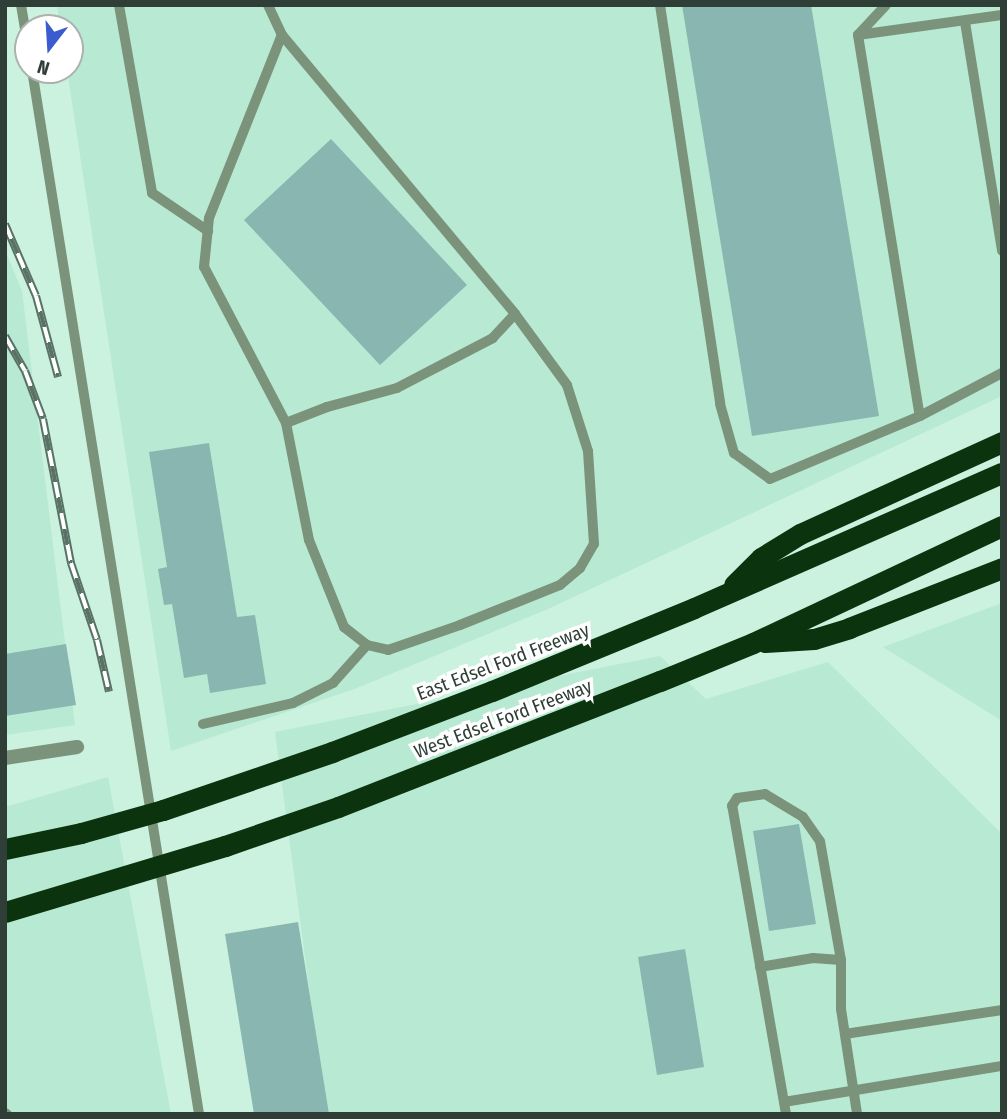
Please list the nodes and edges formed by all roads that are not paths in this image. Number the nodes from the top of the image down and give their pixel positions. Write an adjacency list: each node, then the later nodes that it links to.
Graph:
1 (119, 5): 10 (lane)
2 (268, 5): 7 (lane)
3 (660, 5): 14 (lane)
4 (886, 5): 8 (lane)
5 (1002, 15): 6 (lane)
6 (965, 22): 8 (lane); 11 (lane)
7 (282, 35): 10 (lane); 12 (lane)
8 (858, 35): 14 (lane)
9 (34, 84): 35 (lane)
10 (208, 231): 15 (lane)
11 (1002, 251)
12 (515, 314): 15 (lane); 22 (lane)
13 (1002, 373): 14 (lane)
14 (920, 416)
15 (286, 423): 22 (lane)
16 (1002, 442): 20 (highway)
17 (1002, 473): 20 (highway, East Edsel Ford Freeway)
18 (1002, 526): 21 (highway, West Edsel Ford Freeway)
19 (1002, 568): 21 (highway)
20 (724, 594): 26 (highway, East Edsel Ford Freeway, bridge)
21 (753, 643): 27 (highway, West Edsel Ford Freeway, bridge)
22 (367, 645): 23 (lane)
23 (203, 724)
24 (77, 747): 25 (street)
25 (5, 758)
26 (5, 847)
27 (5, 912)
28 (841, 960): 29 (lane); 29 (lane); 31 (lane)
29 (761, 967): 34 (lane)
30 (1002, 1010): 31 (lane)
31 (845, 1034): 33 (lane)
32 (1002, 1066): 33 (lane)
33 (854, 1091): 34 (lane); 36 (lane)
34 (785, 1108)
35 (199, 1114)
36 (857, 1114)

